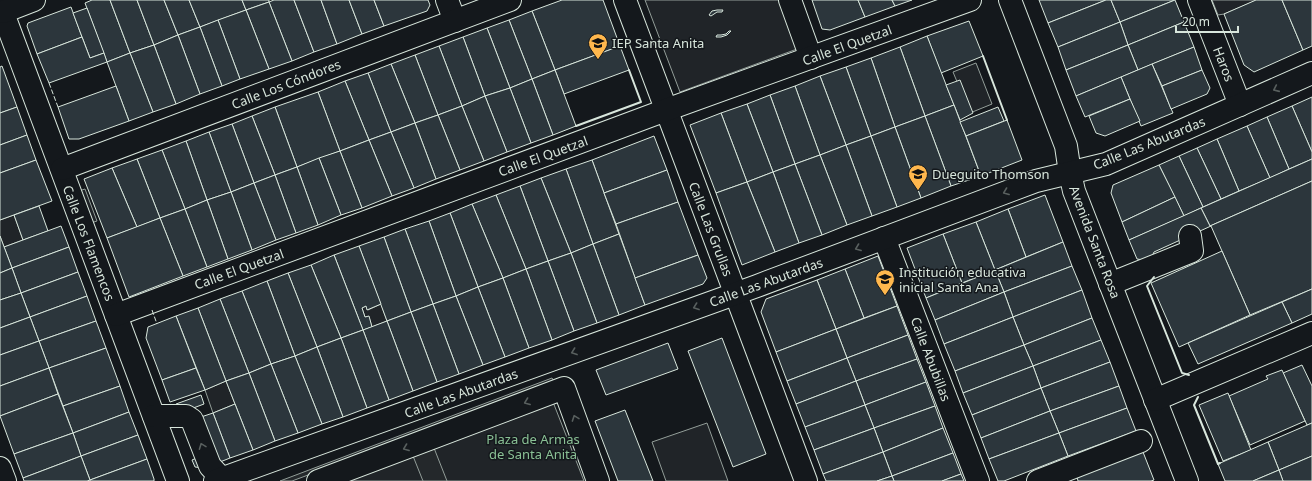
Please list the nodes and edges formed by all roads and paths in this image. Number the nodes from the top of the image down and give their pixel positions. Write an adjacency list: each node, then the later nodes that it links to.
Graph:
1 (34, 0): 9 (street)
2 (447, 0): 10 (street)
3 (510, 0): 10 (street, Calle Los Cóndores)
4 (625, 0): 14 (street, Calle Las Grullas)
5 (790, 0): 11 (street)
6 (970, 0): 11 (street, Calle El Quetzal)
7 (1010, 0): 16 (street, Avenida Santa Rosa)
8 (1199, 0): 13 (street, Haros)
9 (1, 8): 15 (street, Calle Los Flamencos)
10 (455, 21): 15 (street, Calle Los Cóndores)
11 (811, 58): 14 (street, Calle El Quetzal)
12 (1312, 73): 13 (street, Calle Las Abutardas, one-way to 13)
13 (1240, 105): 16 (street, Calle Las Abutardas)
14 (666, 110): 20 (street, Calle Las Grullas); 21 (street, Calle El Quetzal)
15 (62, 169): 21 (street, Calle Los Flamencos)
16 (1070, 173): 18 (street, Calle Las Abutardas, one-way to 18); 19 (street, Avenida Santa Rosa)
17 (1190, 236): 19 (street)
18 (884, 238): 20 (street, Calle Las Abutardas, one-way to 20); 33 (street, Calle Abubillas)
19 (1110, 284): 23 (street, Avenida Santa Rosa)
20 (735, 294): 27 (street, Calle Las Abutardas, one-way to 27); 32 (street, Calle Las Grullas)
21 (116, 315): 24 (street, Calle Los Flamencos)
22 (1312, 333): 23 (street)
23 (1155, 400): 35 (street, Avenida Santa Rosa)
24 (154, 416): 27 (street, one-way to 24); 29 (street, Calle Los Flamencos)
25 (1141, 441): 34 (street)
26 (0, 468): 28 (street)
27 (219, 480)
28 (5, 481)
29 (178, 481)
30 (318, 481): 31 (street, one-way to 30)
31 (598, 481)
32 (806, 481)
33 (978, 481)
34 (1038, 481)
35 (1187, 481)

